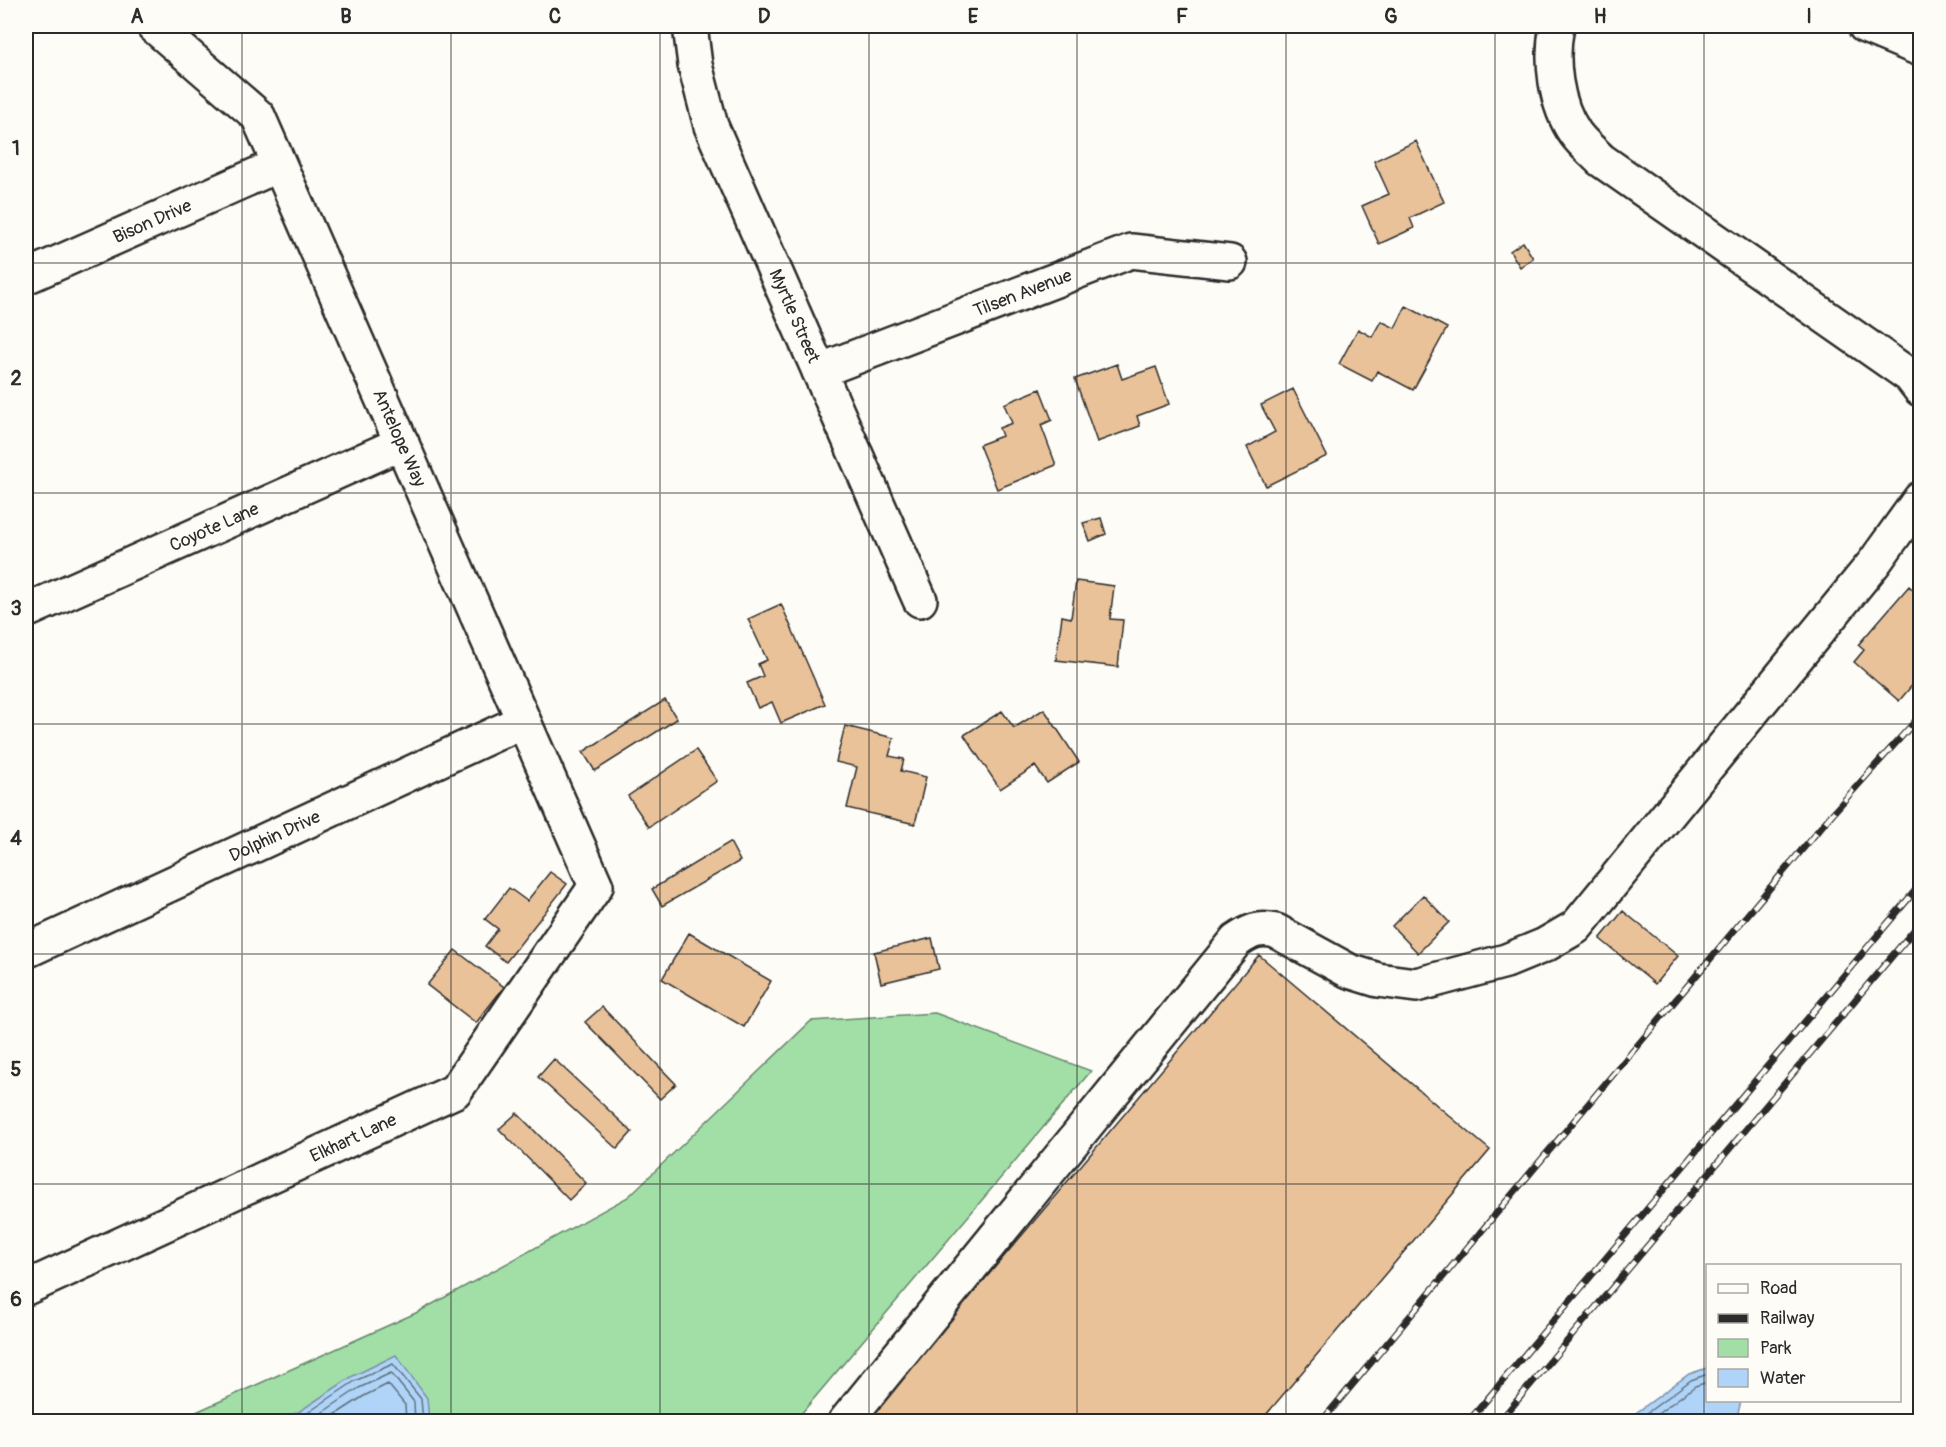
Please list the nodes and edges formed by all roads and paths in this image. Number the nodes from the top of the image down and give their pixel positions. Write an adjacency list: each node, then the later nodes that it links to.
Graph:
1 (154, 26): 6 (street, Antelope Way)
2 (690, 26): 9 (street, Myrtle Street)
3 (1557, 26): 10 (street)
4 (1865, 26): 5 (street)
5 (1920, 49)
6 (279, 165): 8 (street, Bison Drive); 11 (street, Antelope Way)
7 (1230, 262): 9 (street, Tilsen Avenue)
8 (26, 277)
9 (819, 371): 13 (street, Myrtle Street)
10 (1920, 388)
11 (402, 443): 14 (street, Coyote Lane); 15 (street, Antelope Way)
12 (1920, 499): 19 (street)
13 (920, 600)
14 (26, 611)
15 (523, 721): 16 (street, Antelope Way); 17 (street, Dolphin Drive)
16 (596, 886): 18 (street, Elkhart Lane)
17 (26, 951)
18 (26, 1288)
19 (845, 1422)

